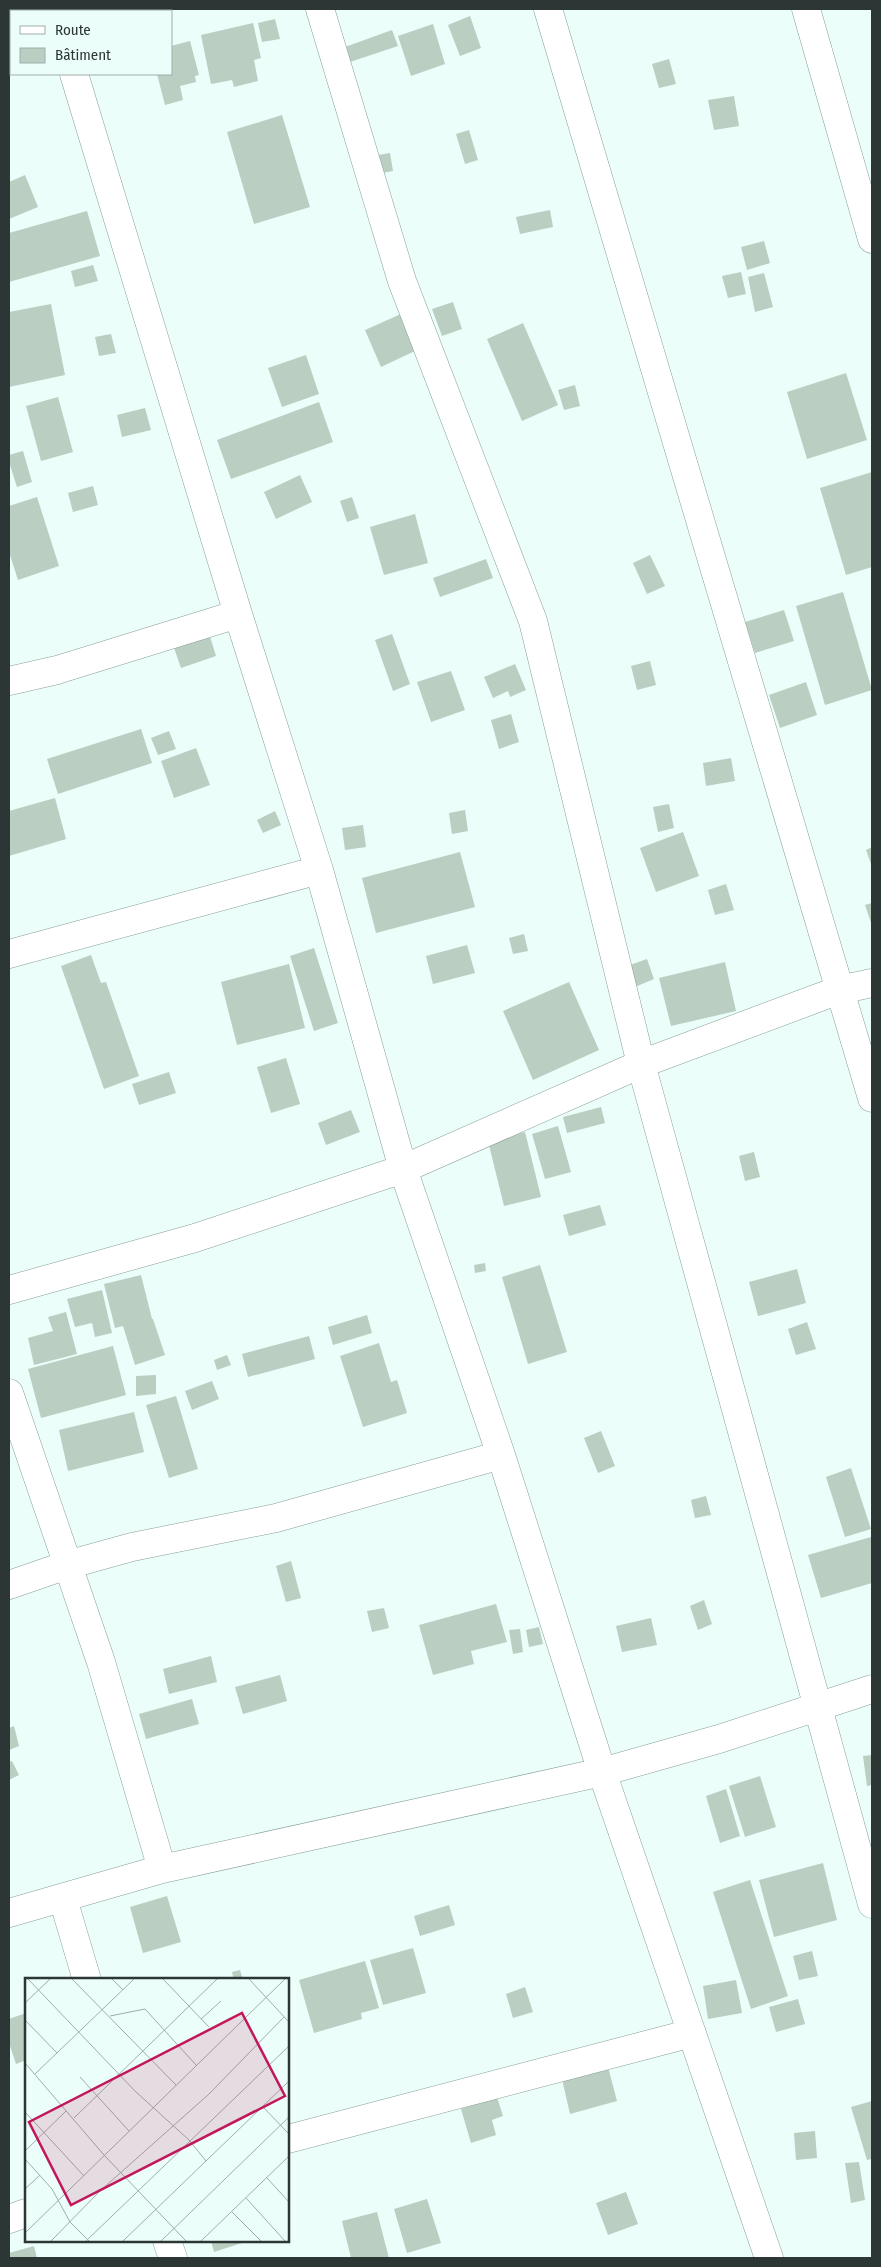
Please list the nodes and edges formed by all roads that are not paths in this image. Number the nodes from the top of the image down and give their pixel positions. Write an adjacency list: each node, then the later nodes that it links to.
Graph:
1 (320, 9): 12 (street)
2 (548, 9): 11 (street)
3 (806, 9): 5 (street)
4 (74, 75): 6 (street)
5 (871, 233)
6 (238, 614): 7 (street); 8 (street)
7 (9, 681)
8 (319, 870): 9 (street); 14 (street)
9 (9, 954)
10 (872, 983): 11 (street)
11 (839, 990): 12 (street); 13 (street)
12 (641, 1064): 14 (street); 21 (street)
13 (872, 1098)
14 (403, 1169): 15 (street); 17 (street)
15 (9, 1290)
16 (9, 1393): 18 (street)
17 (501, 1455): 18 (street); 22 (street)
18 (68, 1565): 19 (street); 23 (street)
19 (9, 1585)
20 (872, 1689): 21 (street)
21 (817, 1706): 22 (street); 25 (street)
22 (602, 1772): 23 (street); 28 (street)
23 (162, 1869): 24 (street)
24 (62, 1899): 26 (street); 27 (street)
25 (872, 1904)
26 (9, 1913)
27 (86, 1978)
28 (692, 2033): 29 (street); 34 (street)
29 (289, 2139)
30 (25, 2213): 31 (street)
31 (9, 2218)
32 (167, 2242): 33 (street)
33 (173, 2258)
34 (769, 2258)

